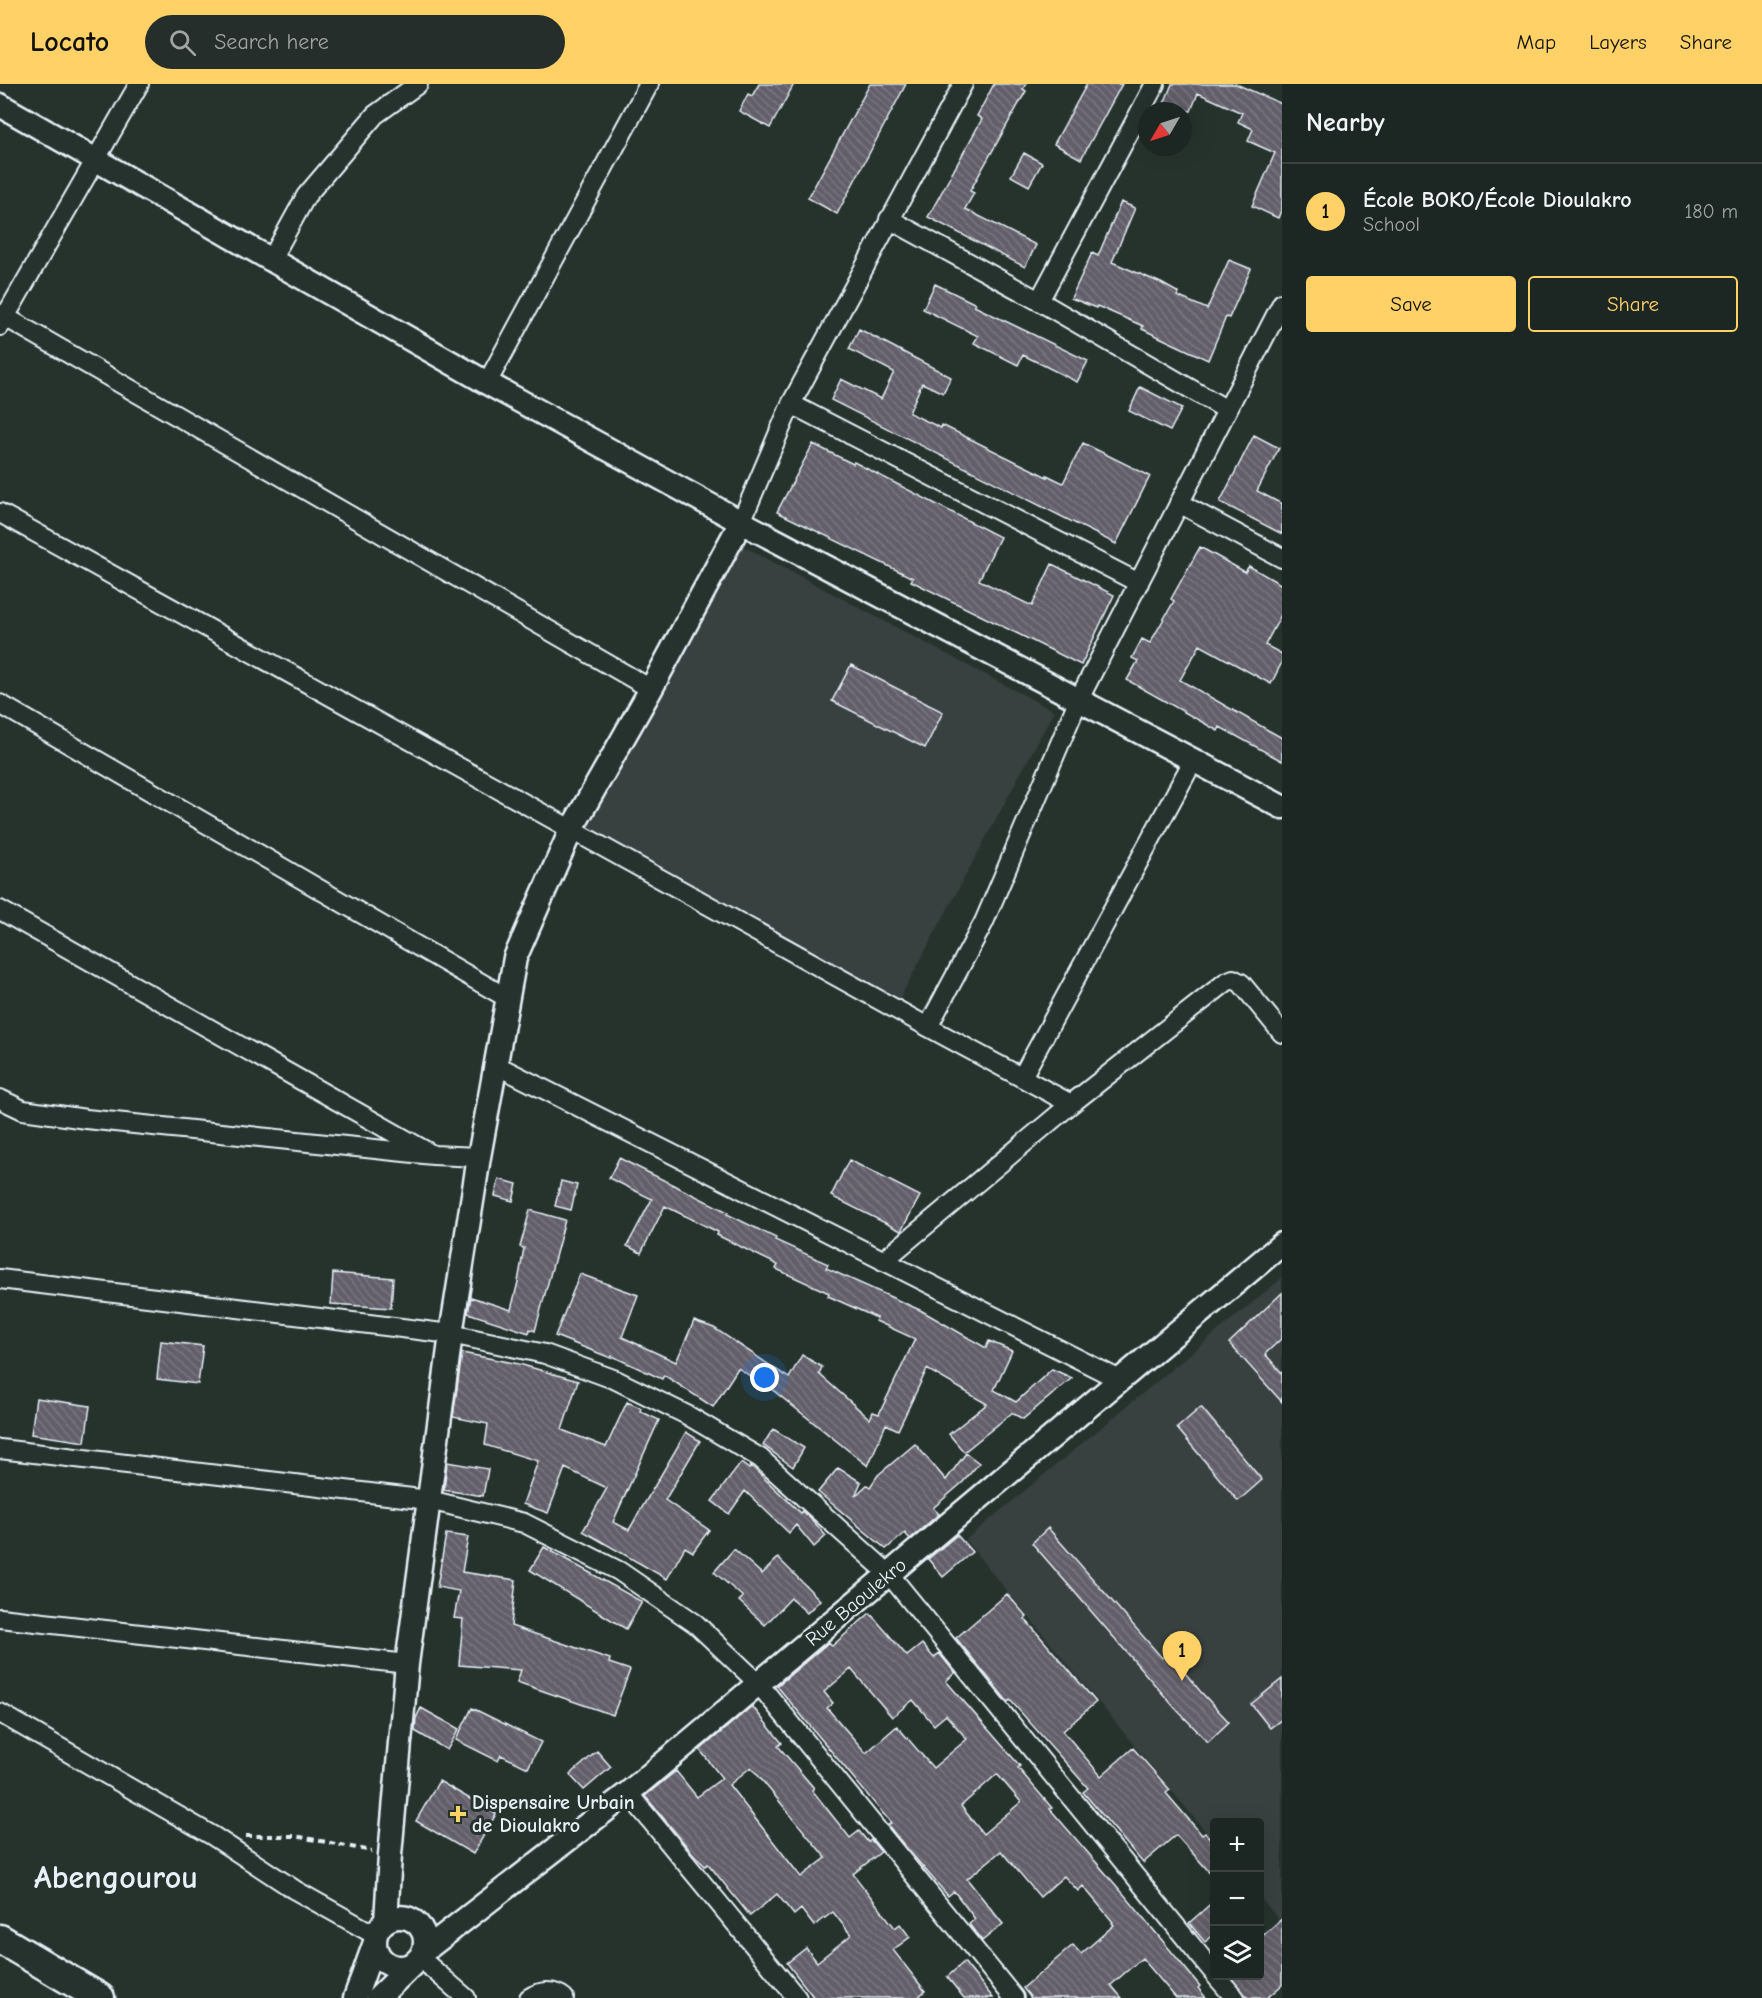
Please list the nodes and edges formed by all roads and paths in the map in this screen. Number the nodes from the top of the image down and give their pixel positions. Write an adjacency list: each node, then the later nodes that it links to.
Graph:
1 (139, 84): 7 (street)
2 (418, 84): 9 (street)
3 (649, 84): 14 (street)
4 (963, 84): 8 (street)
5 (1155, 84): 10 (street)
6 (0, 105): 7 (street)
7 (94, 160): 9 (street); 12 (street)
8 (889, 219): 10 (street); 15 (street)
9 (271, 260): 14 (street)
10 (1039, 301): 16 (street)
11 (1282, 303): 13 (street)
12 (2, 319): 22 (street)
13 (1275, 332): 16 (street)
14 (487, 383): 19 (street)
15 (791, 404): 19 (street); 21 (street)
16 (1227, 410): 17 (street)
17 (1179, 504): 20 (street); 21 (street)
18 (0, 513): 27 (street)
19 (741, 522): 22 (street); 23 (street)
20 (1282, 558)
21 (1139, 583): 23 (street)
22 (651, 689): 27 (street)
23 (1078, 701): 25 (street); 30 (street)
24 (0, 704): 29 (street)
25 (1193, 761): 26 (street); 33 (street)
26 (1282, 807)
27 (571, 830): 29 (street); 30 (street)
28 (0, 910): 36 (street)
29 (507, 998): 32 (street)
30 (928, 1027): 33 (street)
31 (1282, 1033): 35 (street)
32 (496, 1065): 37 (street); 39 (street)
33 (1022, 1077): 35 (street)
34 (0, 1099): 36 (street)
35 (1071, 1104): 39 (street)
36 (433, 1155): 37 (street)
37 (479, 1157): 41 (street)
38 (1282, 1244): 42 (street, Rue Baoulekro)
39 (883, 1261): 42 (street)
40 (0, 1279): 41 (street)
41 (451, 1334): 44 (street); 45 (street)
42 (1120, 1380): 45 (street, Rue Baoulekro)
43 (0, 1449): 44 (street)
44 (429, 1500): 47 (street); 48 (street)
45 (889, 1574): 48 (street, Rue Baoulekro); 56 (street)
46 (0, 1618): 47 (street)
47 (407, 1664): 52 (street)
48 (758, 1683): 50 (street, Rue Baoulekro); 65 (street)
49 (0, 1713): 51 (street)
50 (628, 1793): 55 (street, Rue Baoulekro); 64 (street)
51 (213, 1836): 52 (path); 53 (street)
52 (390, 1855): 53 (street)
53 (379, 1933): 55 (street); 55 (street); 59 (street)
54 (0, 1939): 58 (main road)
55 (418, 1958): 60 (street, Rue Baoulekro); 61 (street)
56 (1210, 1967)
57 (1221, 1980): 66 (street)
58 (100, 1998)
59 (355, 1998)
60 (378, 1998)
61 (466, 1998)
62 (529, 1998): 63 (street)
63 (564, 1998)
64 (797, 1998)
65 (1014, 1998)
66 (1235, 1998)

